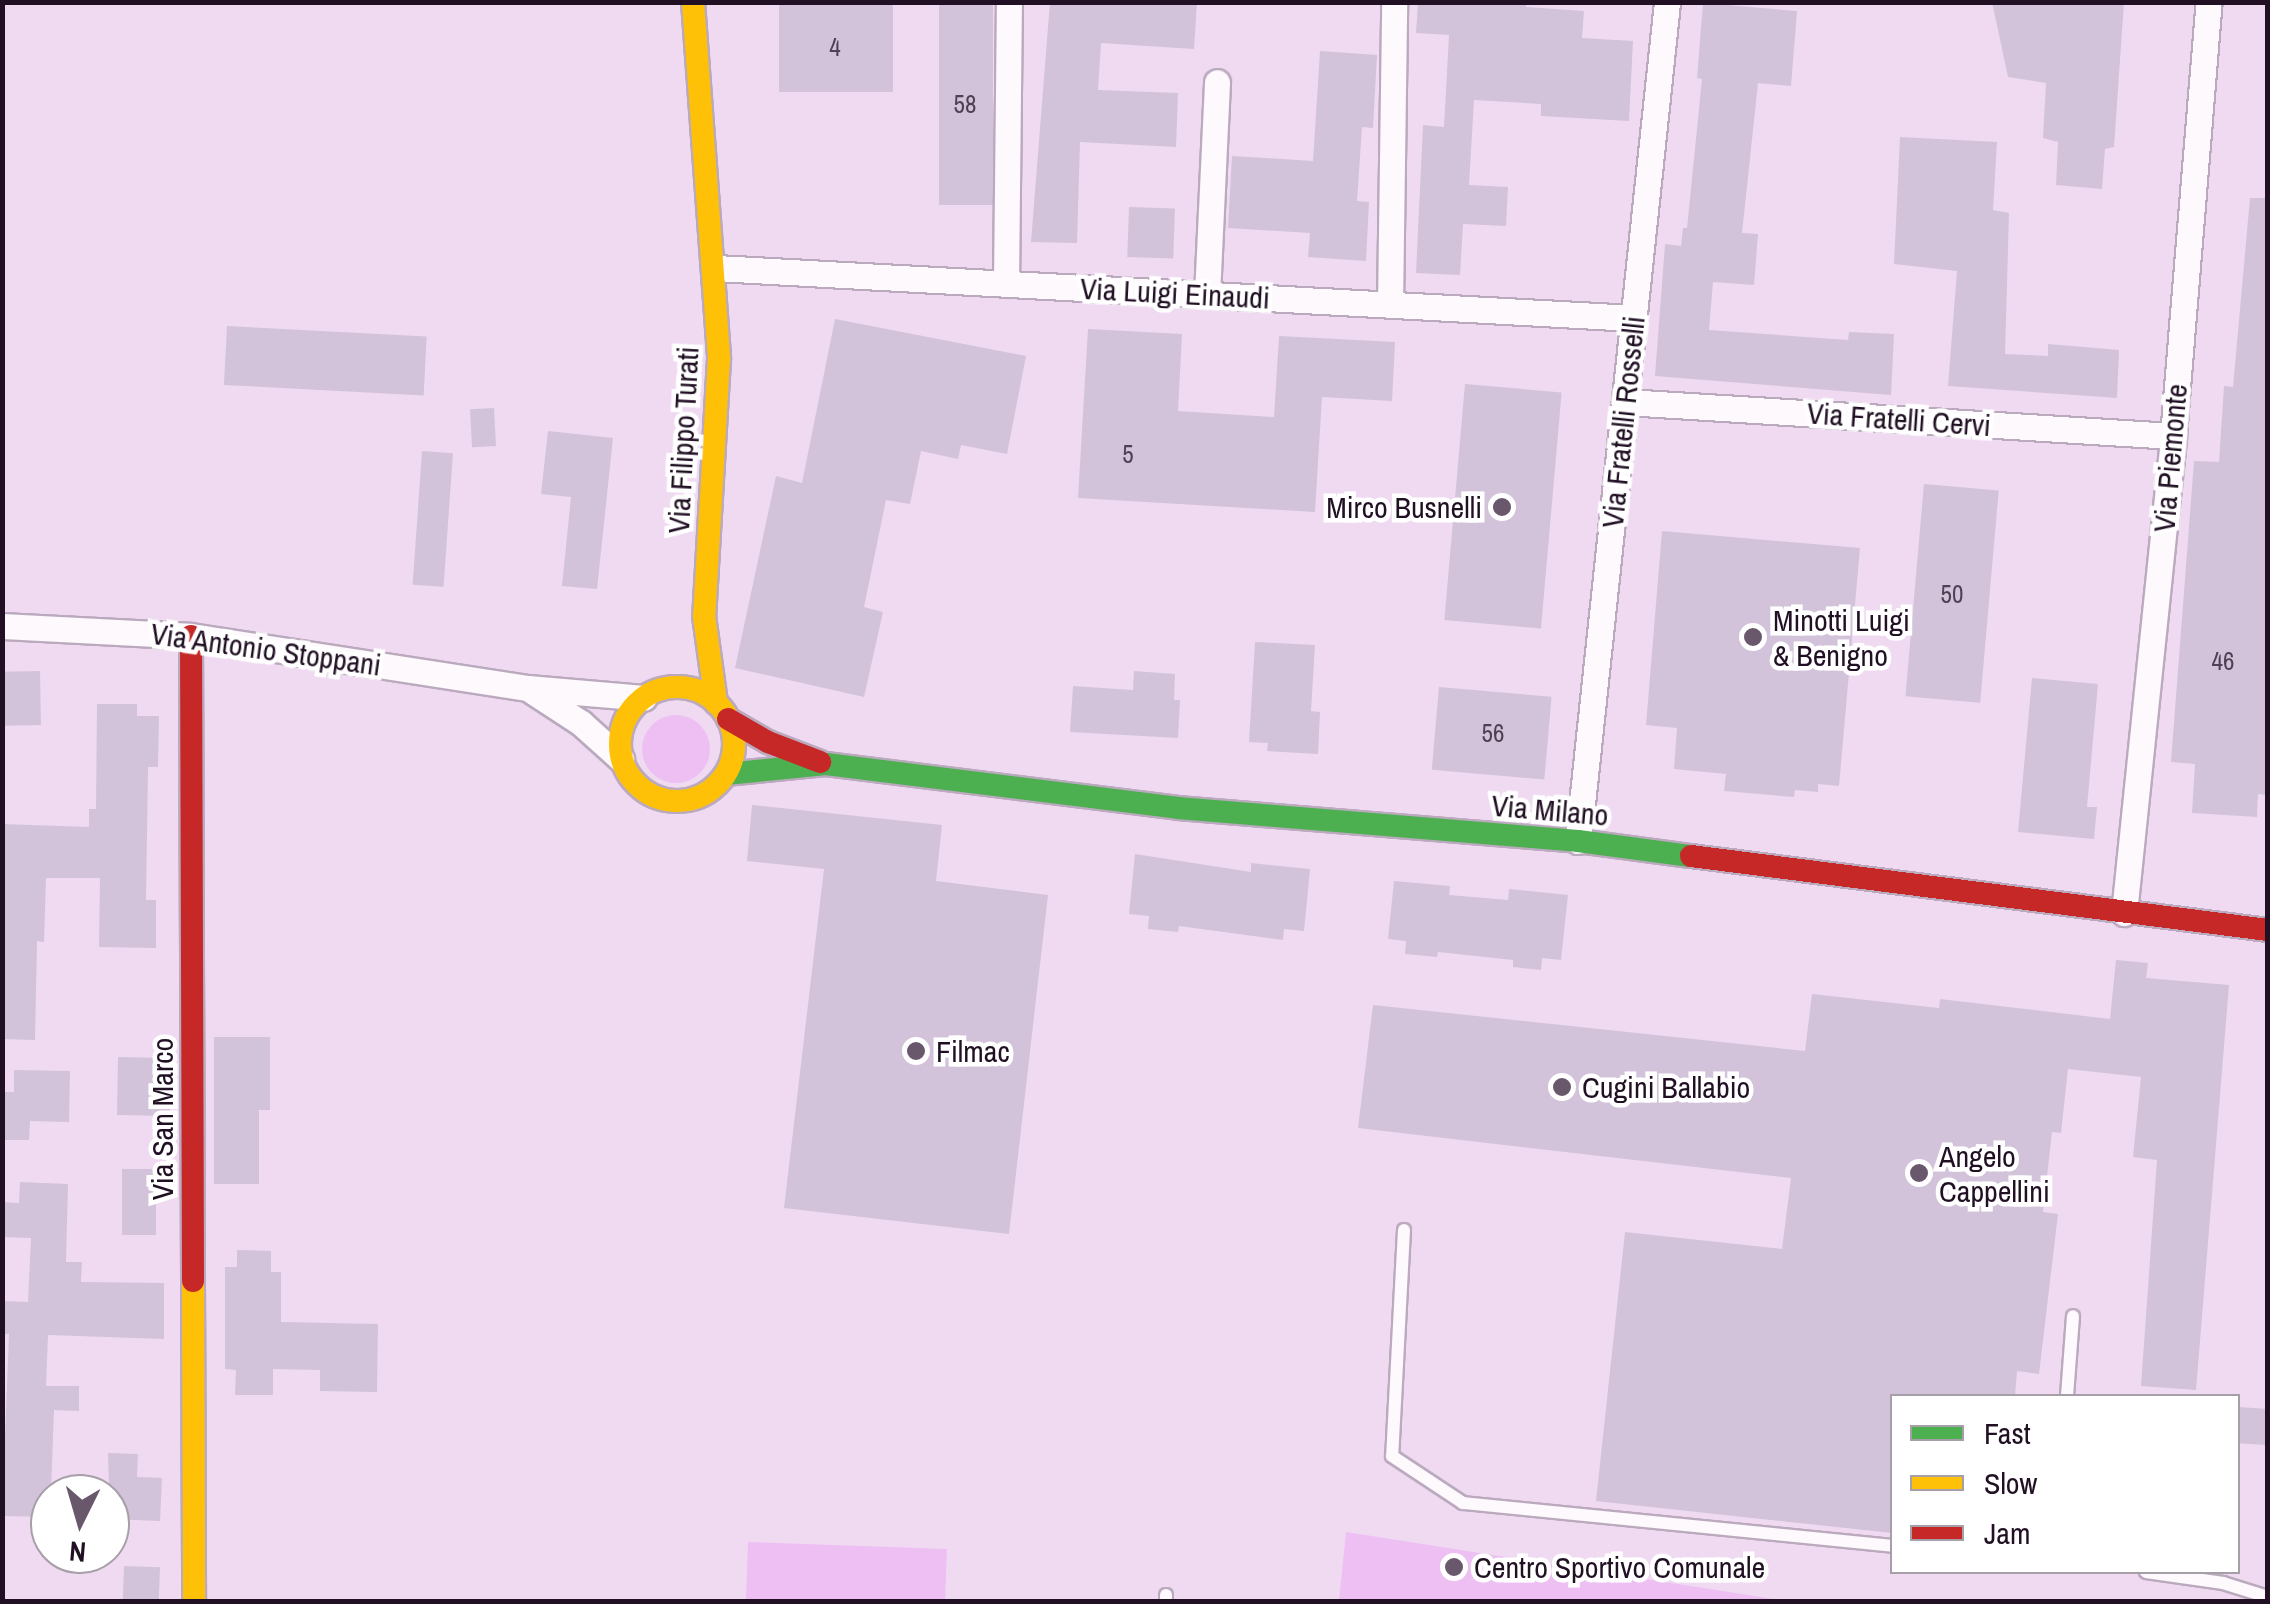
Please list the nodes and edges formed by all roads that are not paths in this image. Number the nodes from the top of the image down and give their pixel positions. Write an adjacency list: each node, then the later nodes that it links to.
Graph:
1 (693, 2): 7 (street, Via Filippo Turati)
2 (1009, 2): 8 (street)
3 (1394, 2): 10 (street)
4 (1667, 2): 11 (street, Via Fratelli Rosselli)
5 (2209, 2): 13 (street, Via Piemonte)
6 (1217, 82): 9 (street)
7 (716, 268): 8 (street, Via Luigi Einaudi); 14 (street, Via Filippo Turati)
8 (1006, 284): 9 (street, Via Luigi Einaudi)
9 (1206, 295): 10 (street, Via Luigi Einaudi)
10 (1390, 305): 11 (street, Via Luigi Einaudi)
11 (1634, 318): 12 (street, Via Fratelli Rosselli)
12 (1626, 402): 13 (street, Via Fratelli Cervi); 23 (street, Via Fratelli Rosselli)
13 (2172, 436): 24 (street, Via Piemonte)
14 (704, 616): 18 (street, Via Filippo Turati); 19 (street, Via Filippo Turati)
15 (2, 626): 16 (street, Via Antonio Stoppani)
16 (190, 636): 17 (street, Via Antonio Stoppani); 32 (street, Via San Marco)
17 (528, 688): 18 (street, Via Antonio Stoppani); 20 (street, Via Antonio Stoppani)
18 (652, 694): 19 (street); 20 (street)
19 (722, 711): 21 (street, Via Milano); 22 (street)
20 (622, 759): 22 (street)
21 (826, 764): 22 (street, Via Milano); 23 (street, Via Milano)
22 (726, 774)
23 (1578, 841): 24 (street, Via Milano)
24 (2124, 913): 25 (street, Via Milano)
25 (2268, 930)
26 (1404, 1230): 29 (lane)
27 (2074, 1316): 28 (lane)
28 (2067, 1394)
29 (1890, 1546)
30 (2192, 1575): 31 (lane)
31 (2268, 1597)
32 (194, 1602)

